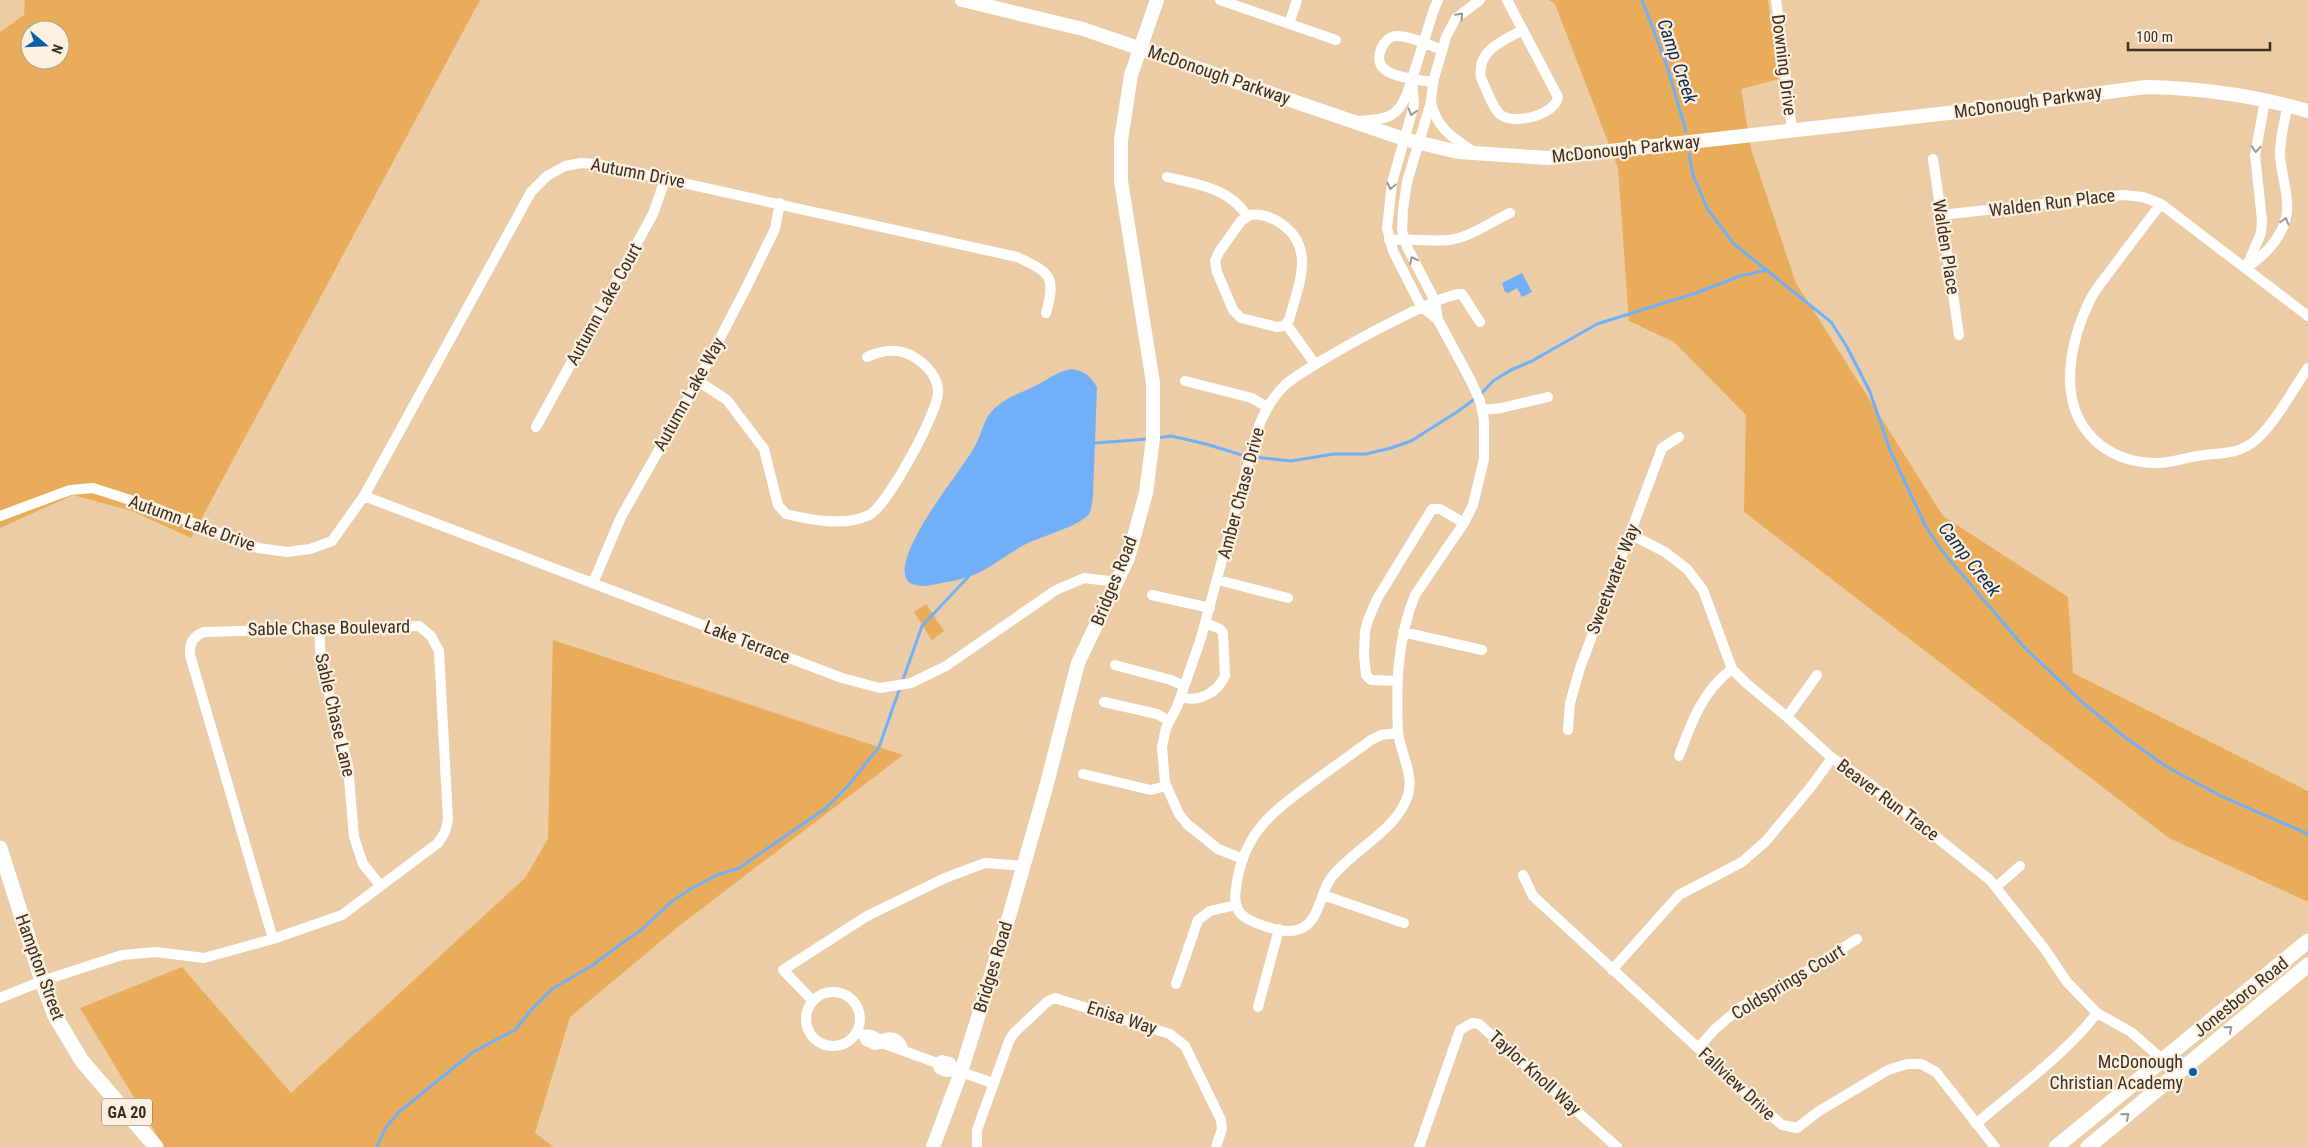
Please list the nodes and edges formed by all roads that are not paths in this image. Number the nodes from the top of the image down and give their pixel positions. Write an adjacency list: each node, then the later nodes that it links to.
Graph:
1 (962, 0): 13 (street, McDonough Parkway)
2 (1156, 0): 13 (street, Bridges Road)
3 (1220, 0): 9 (street)
4 (1298, 0): 9 (street)
5 (1438, 0): 12 (street)
6 (1480, 0): 14 (street, one-way to 6)
7 (1507, 0): 10 (street)
8 (1776, 0): 22 (street, Downing Drive)
9 (1289, 24): 11 (street)
10 (1522, 30): 10 (street)
11 (1336, 40)
12 (1423, 43): 14 (street); 15 (street); 15 (street)
13 (1140, 48): 21 (street, McDonough Parkway); 62 (street, Bridges Road)
14 (1442, 50): 16 (street)
15 (1412, 80): 16 (street); 21 (street); 23 (street, one-way to 23)
16 (1432, 82): 18 (street)
17 (2265, 101): 19 (street, McDonough Parkway); 22 (street, McDonough Parkway); 36 (street, one-way to 36)
18 (1431, 102): 24 (street); 25 (street)
19 (2288, 106): 20 (street, McDonough Parkway); 37 (street, one-way to 19)
20 (2308, 112)
21 (1352, 122): 23 (street, McDonough Parkway)
22 (1792, 130): 25 (street, McDonough Parkway)
23 (1404, 139): 24 (street, McDonough Parkway); 35 (street, one-way to 35)
24 (1418, 144): 25 (street, McDonough Parkway); 34 (street)
25 (1476, 154)
26 (1933, 158): 32 (street, Walden Place)
27 (1167, 176): 33 (street)
28 (666, 177): 29 (street, Autumn Drive); 55 (street, Autumn Lake Court); 57 (street, Autumn Drive)
29 (780, 203): 41 (street, Autumn Drive); 50 (street, Autumn Lake Way)
30 (2161, 204): 32 (street, Walden Run Place); 38 (street, Walden Run Place); 49 (street)
31 (1510, 213): 34 (street)
32 (1941, 215): 46 (street, Walden Place)
33 (1247, 216): 45 (street); 45 (street)
34 (1404, 238): 35 (street); 39 (street, one-way to 34)
35 (1390, 240): 40 (street)
36 (2259, 240): 37 (street); 38 (street)
37 (2270, 246): 38 (street)
38 (2246, 268): 42 (street, Walden Run Place)
39 (1435, 301): 40 (street, Amber Chase Drive); 43 (street); 44 (street, Amber Chase Drive)
40 (1421, 306): 43 (street); 48 (street, Amber Chase Drive)
41 (1046, 313)
42 (2308, 316)
43 (1438, 320): 54 (street)
44 (1480, 322)
45 (1287, 325): 48 (street)
46 (1959, 334)
47 (867, 357): 50 (street)
48 (1315, 364): 53 (street, Amber Chase Drive)
49 (2308, 368)
50 (698, 381): 63 (street, Autumn Lake Way)
51 (1185, 381): 53 (street, Amber Chase Drive)
52 (1548, 397): 54 (street)
53 (1267, 406): 61 (street, Amber Chase Drive)
54 (1483, 410): 59 (street)
55 (536, 428)
56 (1679, 437): 60 (street, Sweetwater Way)
57 (364, 496): 58 (street, Autumn Lake Drive); 63 (street, Lake Terrace)
58 (0, 516)
59 (1464, 523): 69 (street); 74 (street)
60 (1630, 534): 72 (street, Beaver Run Trace); 80 (street, Sweetwater Way)
61 (1218, 580): 65 (street, Amber Chase Drive); 66 (street, Amber Chase Drive)
62 (1117, 582): 63 (street, Lake Terrace); 88 (street, Bridges Road)
63 (592, 583)
64 (1152, 595): 66 (street)
65 (1288, 598)
66 (1210, 608): 67 (street, Amber Chase Drive)
67 (1206, 623): 75 (street, Amber Chase Drive); 76 (street)
68 (319, 628): 91 (street, Sable Chase Lane); 91 (street, Sable Chase Boulevard); 97 (street, Sable Chase Boulevard)
69 (1403, 632): 70 (street); 74 (street)
70 (1482, 650)
71 (1115, 665): 75 (street)
72 (1732, 669): 78 (street, Beaver Run Trace); 82 (street)
73 (1817, 675): 78 (street)
74 (1398, 682): 81 (street)
75 (1184, 686): 76 (street, Amber Chase Drive)
76 (1181, 697): 79 (street, Amber Chase Drive)
77 (1104, 702): 79 (street)
78 (1787, 717): 83 (street, Beaver Run Trace)
79 (1169, 720): 85 (street, Amber Chase Drive)
80 (1568, 730)
81 (1398, 733): 87 (street); 93 (street)
82 (1679, 756)
83 (1832, 758): 92 (street, Beaver Run Trace); 101 (street)
84 (1083, 774): 85 (street)
85 (1166, 786): 87 (street, Amber Chase Drive)
86 (0, 848): 102 (main road, Hampton Street / GA 20)
87 (1242, 859): 94 (street)
88 (1023, 866): 105 (street); 111 (street, Bridges Road)
89 (2020, 866): 92 (street)
90 (1523, 875): 101 (street, Fallview Drive)
91 (380, 885): 97 (street, Sable Chase Boulevard)
92 (1996, 887): 107 (street, Beaver Run Trace)
93 (1323, 895): 95 (street); 96 (street)
94 (1236, 905): 96 (street); 103 (street)
95 (1404, 923)
96 (1279, 929): 106 (street)
97 (273, 939): 102 (street, Sable Chase Boulevard)
98 (1858, 939): 109 (street, Coldsprings Court)
99 (2308, 942): 110 (main road, Jonesboro Road)
100 (2308, 965): 122 (main road, Jonesboro Road, one-way to 100)
101 (1612, 970): 109 (street, Fallview Drive)
102 (42, 981): 104 (street, Sable Chase Boulevard); 114 (main road, Hampton Street / GA 20)
103 (1176, 984)
104 (0, 998)
105 (813, 1000): 108 (street); 108 (street)
106 (1258, 1007)
107 (2097, 1013): 110 (street, Beaver Run Trace); 113 (street)
108 (860, 1034): 111 (street)
109 (1698, 1048): 113 (street, Fallview Drive)
110 (2164, 1060): 121 (main road, Jonesboro Road)
111 (958, 1071): 112 (street); 115 (street, Bridges Road)
112 (993, 1083): 116 (street, Enisa Way); 117 (street, Enisa Way)
113 (1976, 1124): 120 (street, Fallview Drive)
114 (156, 1147)
115 (934, 1147)
116 (976, 1147)
117 (1216, 1147)
118 (1418, 1147): 119 (street, Taylor Knoll Way)
119 (1617, 1147)
120 (1996, 1147)
121 (2056, 1147)
122 (2088, 1147)

